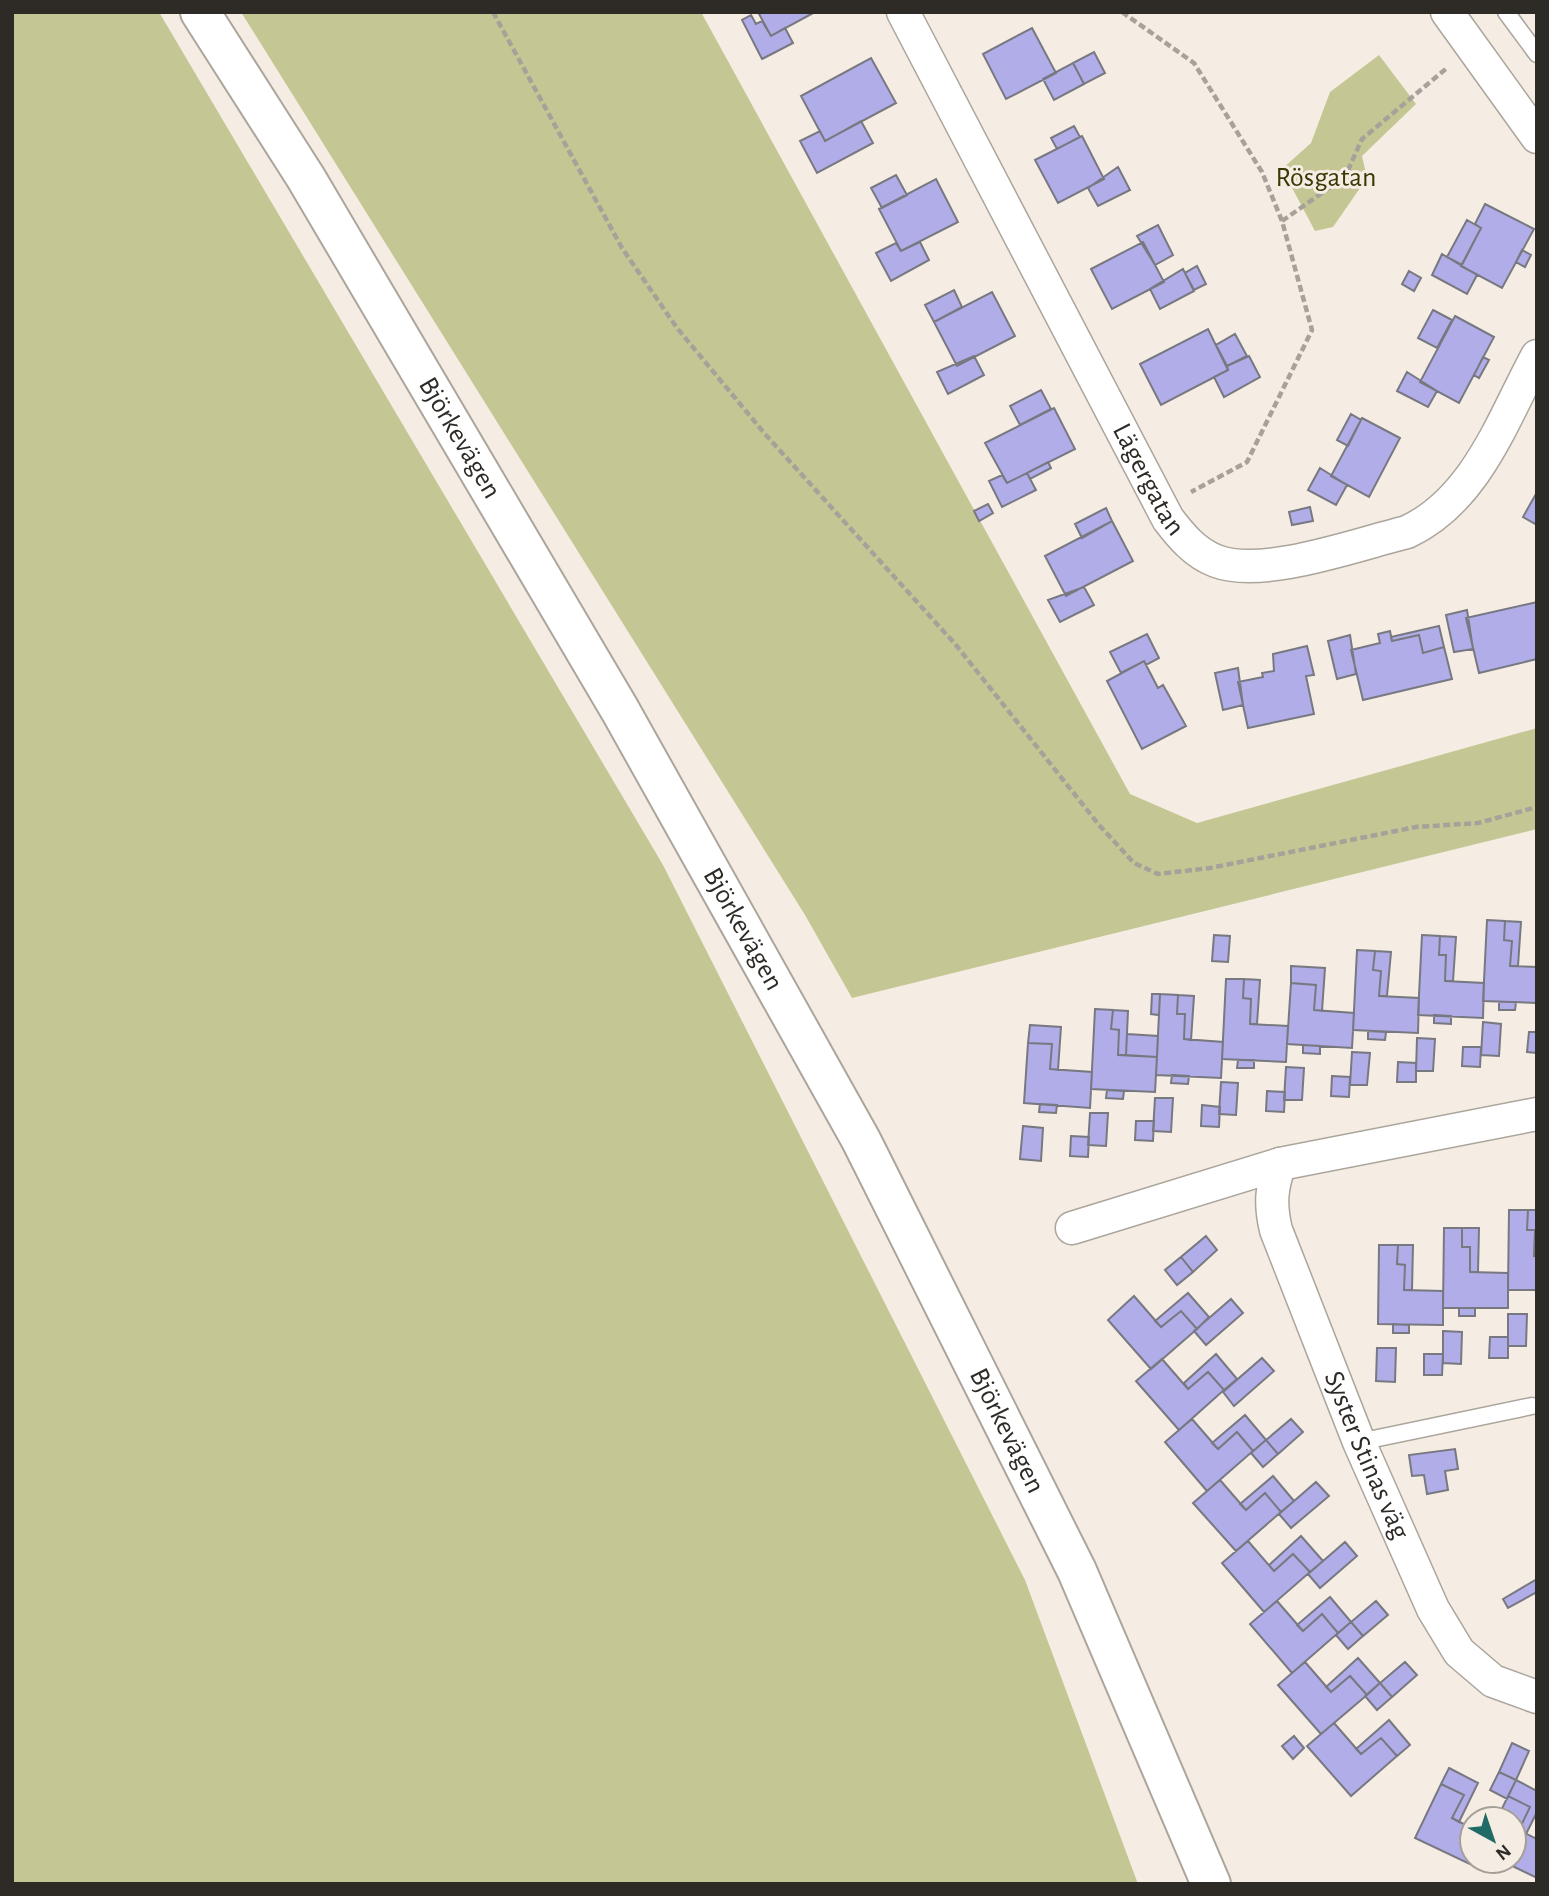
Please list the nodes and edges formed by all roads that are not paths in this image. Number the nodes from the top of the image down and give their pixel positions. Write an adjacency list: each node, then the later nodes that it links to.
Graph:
1 (200, 12): 14 (main road, Björkevägen)
2 (903, 12): 7 (street, Lägergatan)
3 (1447, 12): 6 (street)
4 (1506, 12): 5 (lane)
5 (1537, 54)
6 (1537, 137)
7 (1537, 356)
8 (1537, 1114): 9 (street)
9 (1280, 1164): 10 (street); 12 (street, Syster Stinas väg)
10 (1072, 1228)
11 (1532, 1406): 12 (lane)
12 (1359, 1442): 13 (street, Syster Stinas väg)
13 (1537, 1697)
14 (1211, 1884)

